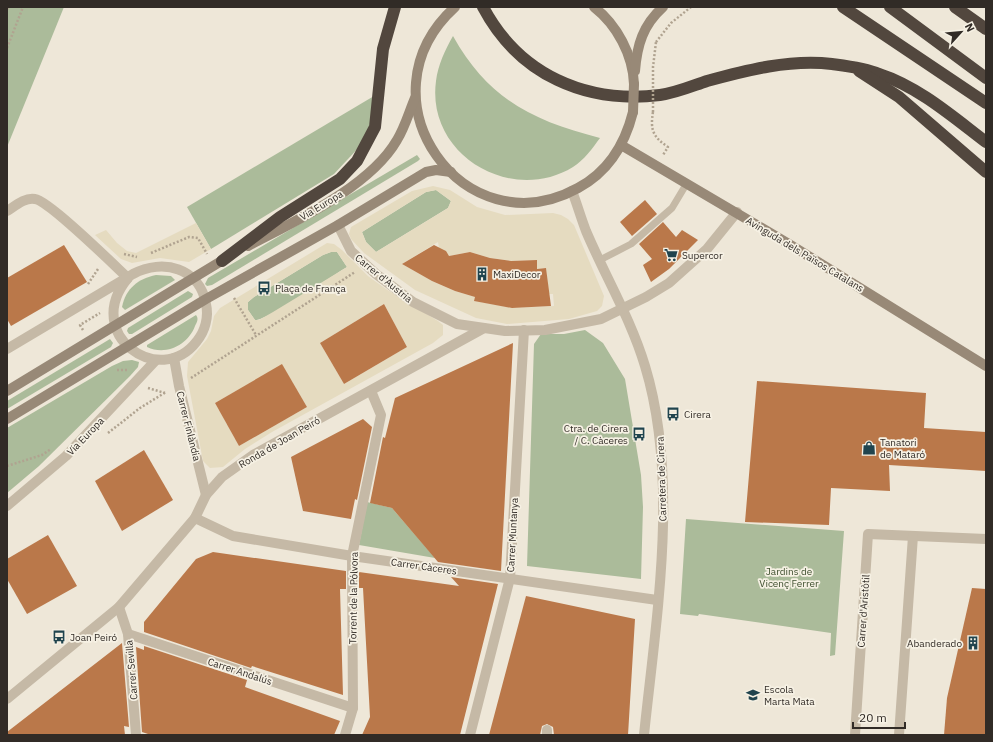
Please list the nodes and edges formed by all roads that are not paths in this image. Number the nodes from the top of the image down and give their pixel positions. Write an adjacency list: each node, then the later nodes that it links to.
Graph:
1 (395, 7): 25 (highway)
2 (455, 7): 13 (street)
3 (483, 7): 10 (highway)
4 (594, 7): 12 (street)
5 (663, 7): 12 (street)
6 (843, 7): 14 (highway)
7 (890, 7): 11 (highway)
8 (955, 7): 9 (highway)
9 (986, 29)
10 (854, 69): 15 (highway); 18 (highway)
11 (986, 78)
12 (634, 82): 16 (street, bridge)
13 (415, 98): 17 (street); 25 (street, Via Europa)
14 (986, 103)
15 (986, 142)
16 (621, 146): 19 (street, Avinguda dels Països Catalans); 20 (street)
17 (451, 172): 20 (street); 23 (street)
18 (986, 172)
19 (687, 183): 22 (street, Avinguda dels Països Catalans); 24 (lane)
20 (572, 191): 24 (street, Carretera de Cirera)
21 (7, 211): 26 (street)
22 (737, 212): 29 (street, Carrer d'Àustria); 37 (street, Avinguda dels Països Catalans)
23 (338, 225): 28 (street); 31 (street, Carrer d'Àustria)
24 (600, 260): 29 (street, Carretera de Cirera)
25 (222, 261): 27 (street, Via Europa)
26 (128, 278): 27 (street); 30 (street); 34 (street)
27 (194, 279): 28 (street); 30 (street, Via Europa)
28 (206, 299): 33 (street); 35 (street)
29 (623, 309): 32 (street, Carrer d'Àustria); 48 (street, Carretera de Cirera)
30 (115, 326): 33 (street); 38 (street, Via Europa)
31 (484, 328): 32 (street, Carrer d'Àustria); 39 (street, Ronda de Joan Peiró)
32 (524, 330): 47 (street, Carrer Muntanya)
33 (128, 347): 36 (street); 40 (street)
34 (7, 349)
35 (174, 358): 36 (street); 41 (street, Carrer Finlàndia)
36 (156, 360): 42 (street, Via Europa)
37 (986, 366)
38 (7, 391)
39 (371, 392): 41 (street, Ronda de Joan Peiró); 46 (street, Torrent de la Pólvora)
40 (7, 419)
41 (206, 495): 43 (street, Ronda de Joan Peiró)
42 (7, 506)
43 (195, 518): 46 (street, Carrer Càceres); 49 (street, Ronda de Joan Peiró)
44 (914, 536): 45 (street, Carrer d'Aristòtil); 57 (street, Carrer d'Aristòtil); 58 (street)
45 (986, 539)
46 (352, 556): 47 (street, Carrer Càceres); 52 (street, Torrent de la Pólvora)
47 (510, 578): 48 (street, Carrer Càceres); 55 (street, Carrer Muntanya)
48 (657, 600): 56 (street, Carretera de Cirera)
49 (119, 607): 50 (street, Carrer Sevilla); 51 (street, Ronda de Joan Peiró)
50 (128, 634): 52 (street, Carrer Andalús); 53 (street, Carrer Sevilla)
51 (7, 699)
52 (353, 708): 54 (street, Torrent de la Pólvora)
53 (136, 735)
54 (345, 735)
55 (470, 735)
56 (644, 735)
57 (855, 735)
58 (899, 735)

